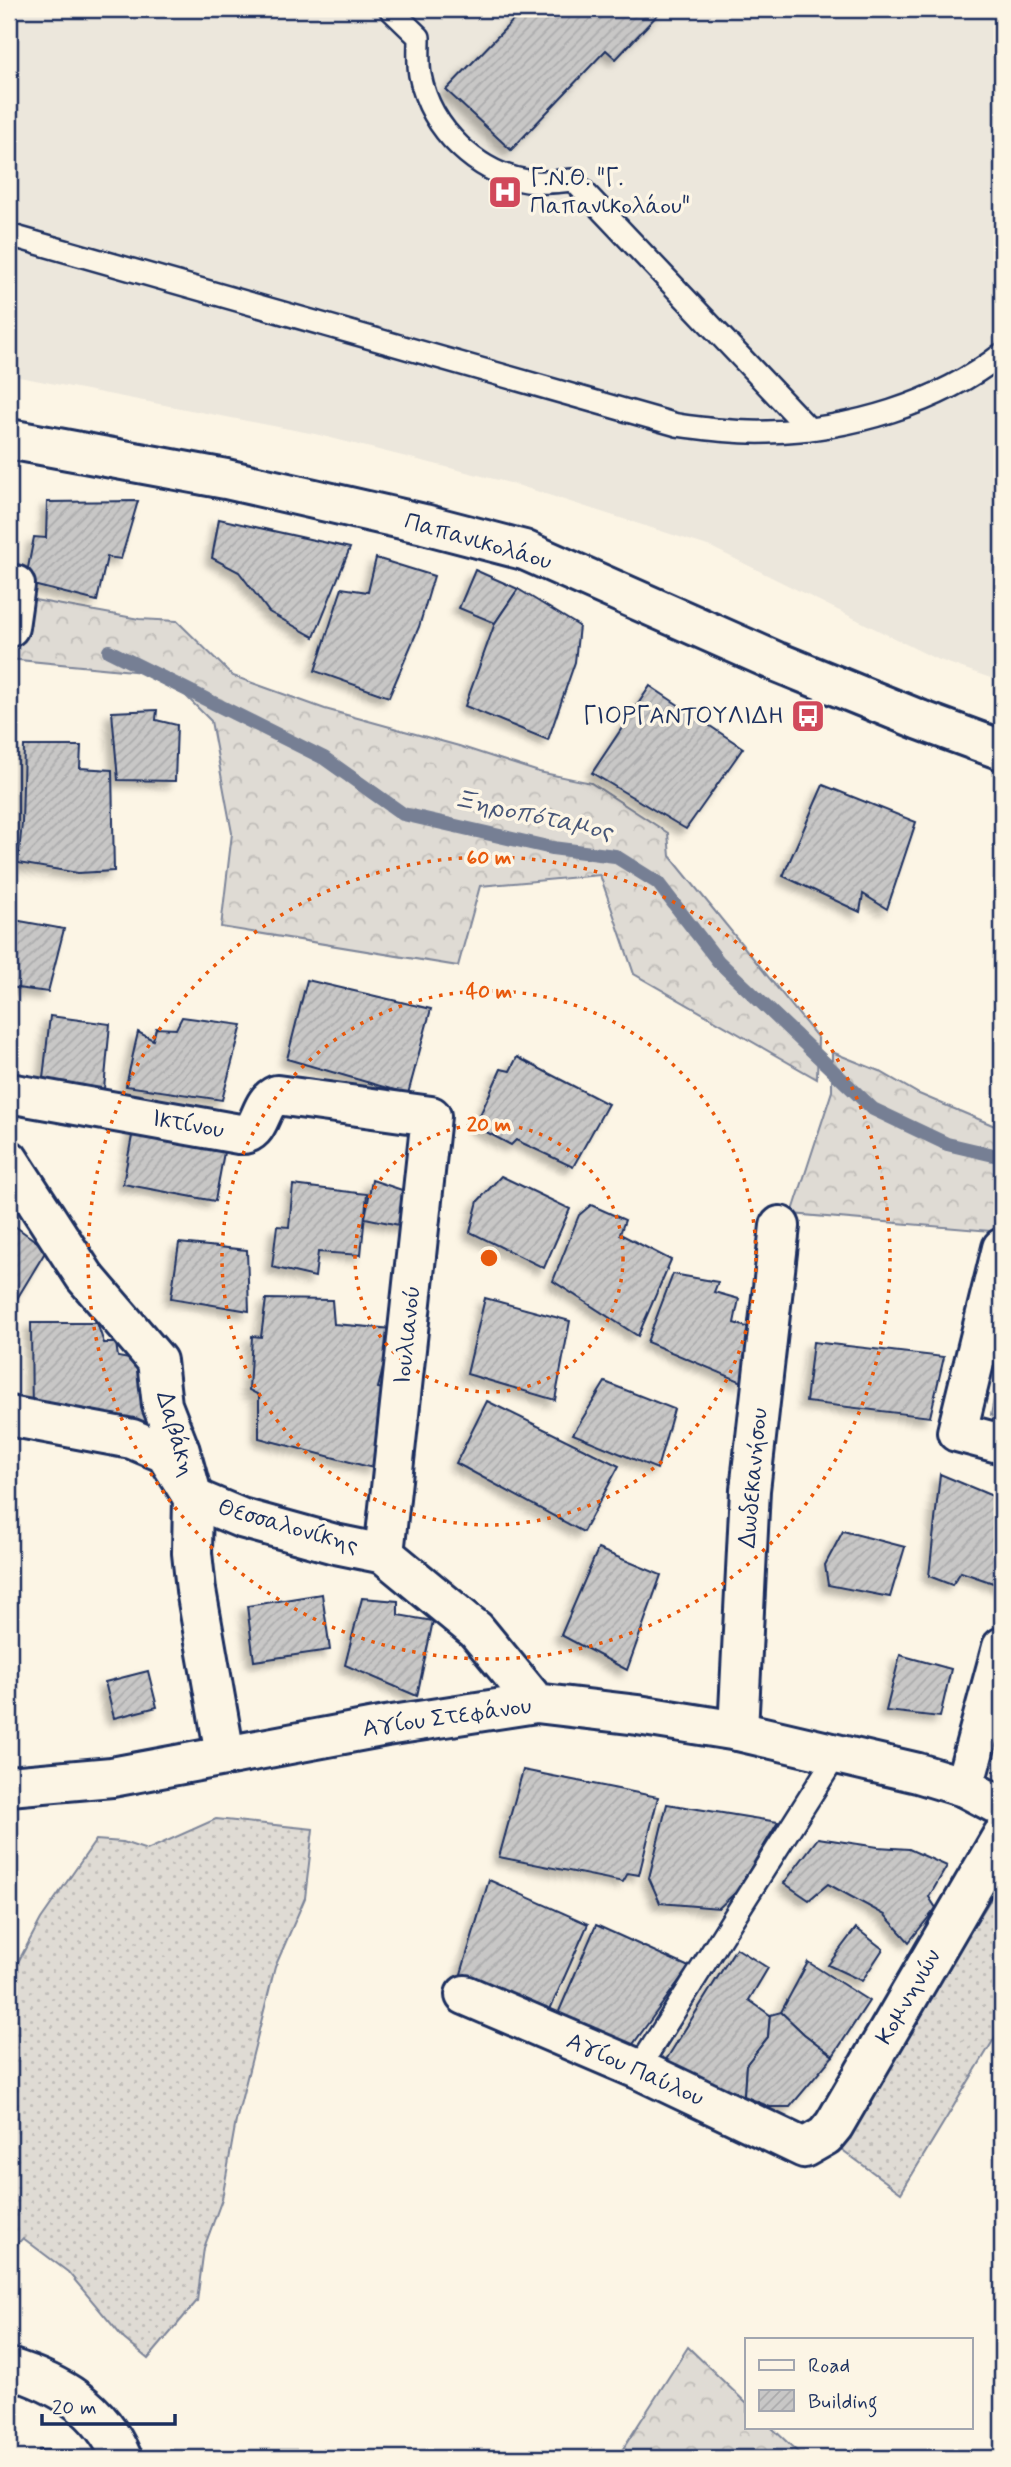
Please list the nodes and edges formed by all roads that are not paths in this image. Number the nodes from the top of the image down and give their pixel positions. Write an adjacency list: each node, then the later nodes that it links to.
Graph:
1 (390, 9): 4 (lane)
2 (9, 235): 4 (lane)
3 (1002, 354): 4 (lane)
4 (809, 429)
5 (9, 439): 8 (street, Παπανικολάου)
6 (15, 585): 7 (street)
7 (9, 626)
8 (1002, 750)
9 (9, 1093): 10 (street, Ικτίνου)
10 (431, 1116): 17 (street, Ιουλιανού)
11 (9, 1160): 16 (street, Δαβάκη)
12 (780, 1226): 20 (street, Δωδεκανήσου)
13 (1002, 1248): 15 (street)
14 (9, 1416): 16 (street, Θεσσαλονίκης)
15 (1002, 1444)
16 (193, 1498): 17 (street, Θεσσαλονίκης); 22 (street, Δαβάκη)
17 (384, 1554): 19 (street, Θεσσαλονίκης)
18 (1002, 1647): 24 (street)
19 (536, 1703): 20 (street, Αγίου Στεφάνου); 22 (street, Αγίου Στεφάνου)
20 (738, 1731): 21 (street, Αγίου Στεφάνου)
21 (837, 1754): 24 (street, Αγίου Στεφάνου); 28 (lane)
22 (225, 1755): 23 (street, Αγίου Στεφάνου)
23 (9, 1787)
24 (964, 1787): 25 (street, Αγίου Στεφάνου)
25 (1002, 1807)
26 (1002, 1836): 29 (street, Κομνηνών)
27 (465, 1995): 28 (street, Αγίου Παύλου)
28 (638, 2069): 29 (street, Αγίου Παύλου)
29 (804, 2148)
30 (9, 2368): 31 (street)
31 (119, 2451)

